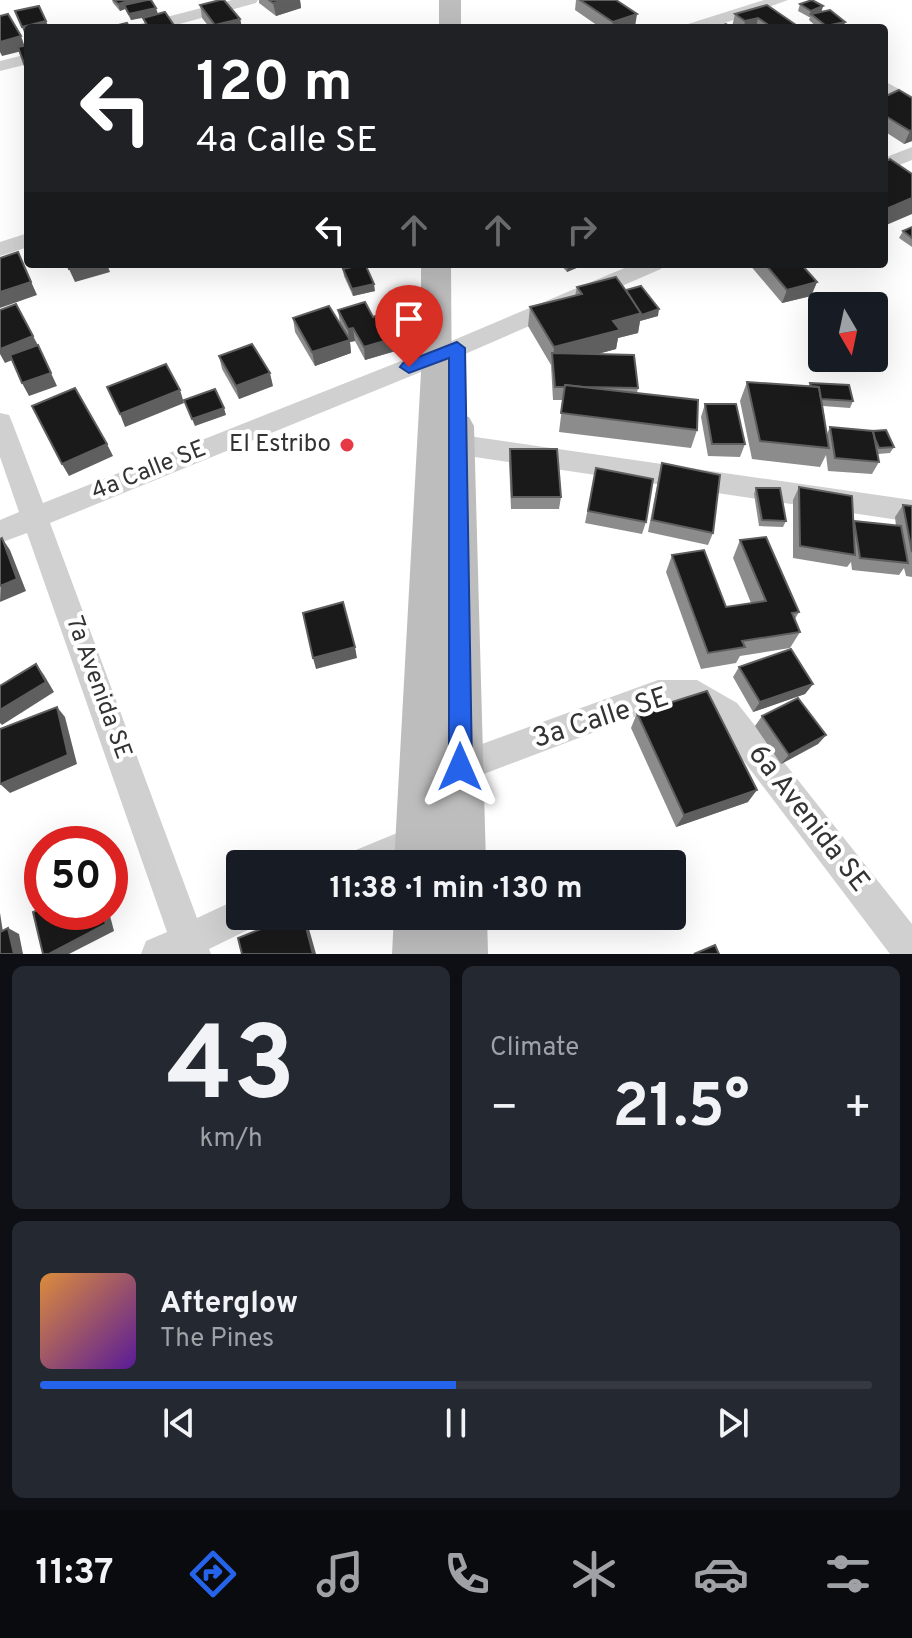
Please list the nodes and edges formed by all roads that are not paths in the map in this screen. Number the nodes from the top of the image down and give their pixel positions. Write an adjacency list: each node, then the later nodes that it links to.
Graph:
1 (250, 0): 7 (street)
2 (435, 0): 8 (main road)
3 (450, 0): 9 (main road)
4 (780, 0): 5 (street)
5 (755, 3): 6 (street); 10 (street)
6 (782, 21)
7 (153, 24)
8 (435, 24)
9 (450, 24)
10 (704, 24)
11 (24, 60): 12 (street)
12 (0, 66)
13 (888, 89): 14 (street)
14 (912, 104)
15 (912, 153): 16 (street)
16 (888, 163)
17 (24, 241): 18 (street)
18 (0, 249)
19 (436, 268): 22 (main road)
20 (455, 268): 22 (main road)
21 (644, 268): 22 (street, 4a Calle SE)
22 (447, 352): 24 (main road); 26 (street, 4a Calle SE)
23 (0, 422): 26 (street, 7a Avenida SE)
24 (446, 443): 25 (street); 29 (main road); 30 (main road)
25 (912, 511)
26 (36, 517): 27 (street, 4a Calle SE); 35 (street, 7a Avenida SE)
27 (0, 532)
28 (697, 694): 29 (street, 3a Calle SE); 36 (street, 6a Avenida SE)
29 (460, 767): 31 (main road)
30 (418, 850)
31 (462, 850)
32 (226, 924): 35 (street)
33 (418, 930): 37 (main road)
34 (463, 930): 38 (main road)
35 (180, 949)
36 (912, 953)
37 (417, 954)
38 (463, 954)

